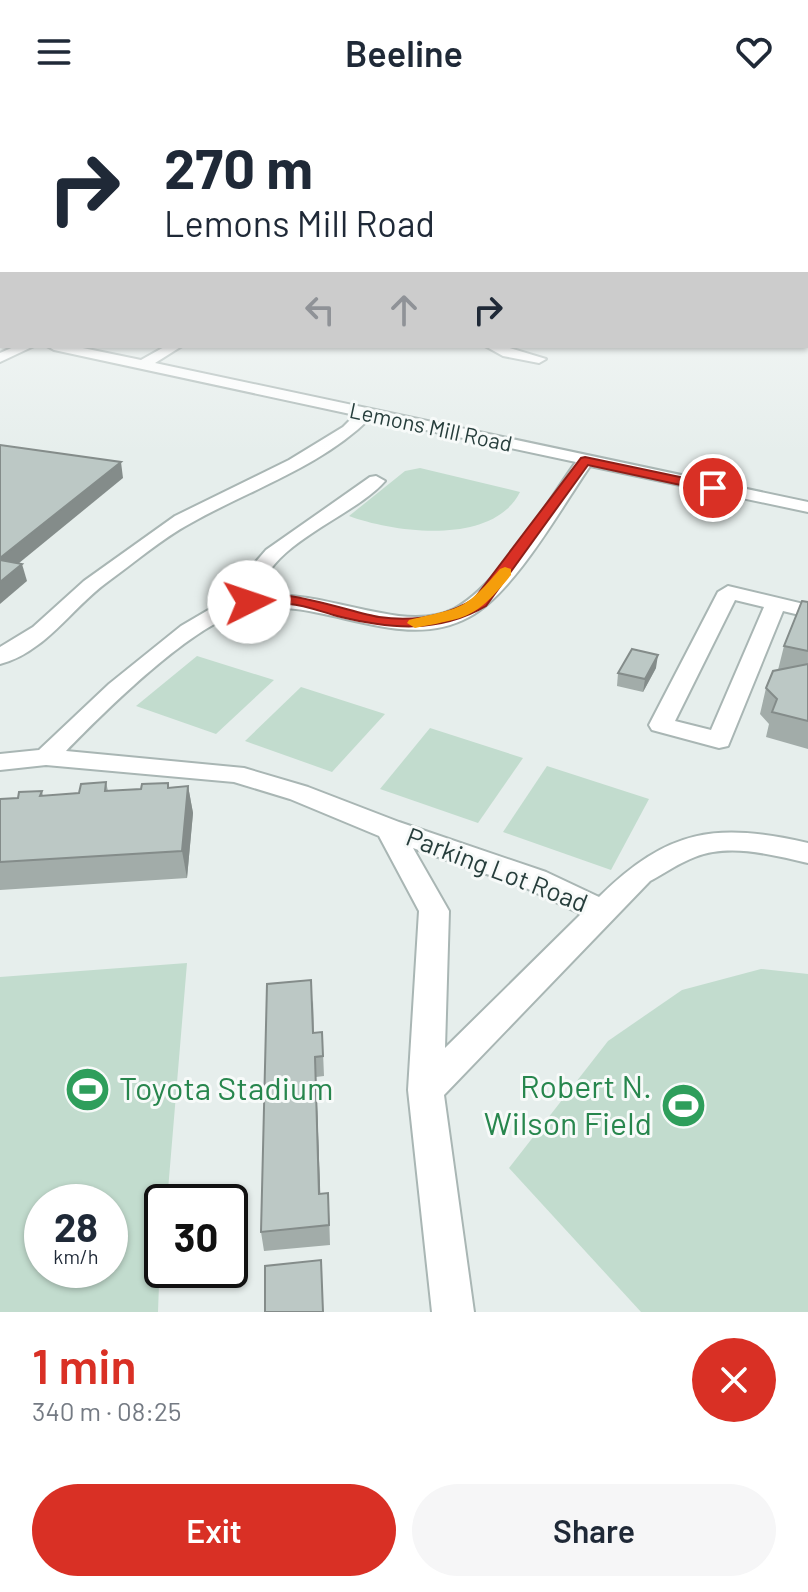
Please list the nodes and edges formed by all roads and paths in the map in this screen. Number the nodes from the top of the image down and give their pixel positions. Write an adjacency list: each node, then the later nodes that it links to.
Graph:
1 (22, 348): 5 (street)
2 (63, 348): 7 (street, Lemons Mill Road)
3 (172, 348): 7 (street)
4 (497, 348): 6 (street)
5 (0, 358)
6 (539, 359)
7 (143, 365): 8 (street, Lemons Mill Road)
8 (366, 413): 9 (street, Lemons Mill Road); 15 (street)
9 (585, 461): 11 (street, Lemons Mill Road); 12 (street)
10 (376, 481): 12 (street)
11 (808, 507)
12 (249, 602): 16 (street)
13 (776, 603): 13 (street); 14 (street)
14 (808, 611)
15 (0, 657)
16 (46, 757): 17 (street, Parking Lot Road); 18 (street, Parking Lot Road)
17 (0, 762)
18 (389, 829): 20 (street, Parking Lot Road); 21 (street)
19 (808, 853): 20 (street, Parking Lot Road)
20 (603, 912): 21 (street, Parking Lot Road)
21 (426, 1090): 22 (street)
22 (453, 1312)

